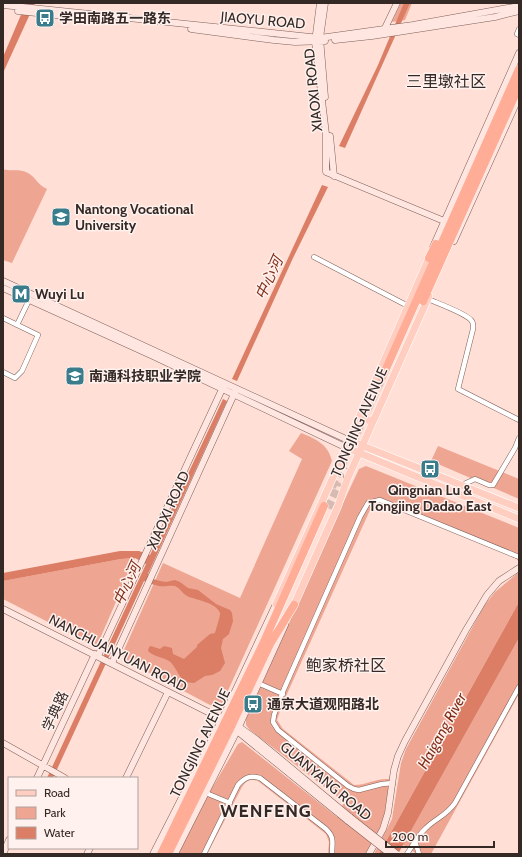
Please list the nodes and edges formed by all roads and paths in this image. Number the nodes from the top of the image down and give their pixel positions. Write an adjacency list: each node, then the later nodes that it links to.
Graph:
1 (320, 3): 12 (street, XIAOXI ROAD)
2 (325, 3): 12 (street, XIAOXI ROAD)
3 (397, 3): 9 (street)
4 (3, 5): 7 (street, JIAOYU ROAD)
5 (519, 6): 9 (street, JIAOYU ROAD)
6 (3, 9): 7 (street, JIAOYU ROAD)
7 (21, 9): 12 (street, JIAOYU ROAD)
8 (519, 11): 12 (street, JIAOYU ROAD)
9 (386, 28): 12 (street, JIAOYU ROAD)
10 (519, 29): 11 (street)
11 (519, 35)
12 (317, 40): 17 (street, XIAOXI ROAD); 17 (street, XIAOXI ROAD)
13 (519, 53): 19 (street)
14 (519, 69): 18 (highway)
15 (519, 86): 18 (highway)
16 (519, 97): 20 (street)
17 (334, 176): 19 (street)
18 (464, 201): 20 (highway); 22 (highway); 31 (highway)
19 (444, 221): 22 (street)
20 (450, 250): 25 (main road, TONGJING AVENUE)
21 (314, 257): 27 (street)
22 (429, 258): 27 (main road, TONGJING AVENUE)
23 (3, 281): 32 (street)
24 (3, 288): 26 (street)
25 (428, 299): 35 (main road, TONGJING AVENUE); 36 (street)
26 (29, 300): 29 (street); 32 (street)
27 (408, 306): 34 (main road, TONGJING AVENUE)
28 (3, 318): 29 (street)
29 (17, 325): 30 (street)
30 (3, 372)
31 (384, 380)
32 (223, 386): 33 (street); 53 (street, XIAOXI ROAD)
33 (235, 392): 38 (street); 54 (street, XIAOXI ROAD)
34 (361, 413): 35 (main road); 38 (main road, TONGJING AVENUE)
35 (375, 418): 39 (main road, TONGJING AVENUE)
36 (519, 420)
37 (519, 438): 43 (street)
38 (347, 443): 39 (main road); 40 (main road); 41 (main road, TONGJING AVENUE)
39 (363, 446): 40 (main road, TONGJING AVENUE); 43 (main road)
40 (360, 453): 42 (main road, TONGJING AVENUE); 46 (main road)
41 (335, 472): 42 (street); 49 (main road, TONGJING AVENUE)
42 (347, 480): 50 (main road, TONGJING AVENUE)
43 (462, 485): 45 (main road)
44 (326, 507): 52 (highway)
45 (519, 508)
46 (519, 519)
47 (519, 557): 58 (street)
48 (519, 568): 66 (street)
49 (276, 604): 52 (highway); 59 (street)
50 (294, 605): 52 (highway); 55 (street)
51 (3, 609): 53 (street, NANCHUANYUAN ROAD)
52 (266, 644): 74 (highway, TONGJING AVENUE); 75 (highway, TONGJING AVENUE)
53 (97, 656): 54 (street, NANCHUANYUAN ROAD); 62 (street, 学典路)
54 (111, 662): 57 (street, NANCHUANYUAN ROAD)
55 (260, 684): 58 (street); 60 (street)
56 (519, 687): 70 (street)
57 (168, 692): 59 (street, NANCHUANYUAN ROAD); 65 (street)
58 (282, 694): 66 (street)
59 (222, 719): 73 (street)
60 (238, 729): 67 (street); 69 (street, GUANYANG ROAD)
61 (3, 743): 62 (street)
62 (43, 765): 63 (street, 学典路); 64 (street)
63 (37, 777)
64 (63, 777)
65 (126, 777)
66 (393, 783): 79 (street)
67 (206, 792): 68 (street); 76 (street)
68 (230, 803): 77 (street); 78 (street)
69 (349, 819): 80 (street, GUANYANG ROAD, bridge); 81 (street, GUANYANG ROAD, bridge)
70 (415, 841): 82 (street); 83 (street)
71 (8, 842): 72 (street)
72 (3, 854)
73 (153, 854)
74 (161, 854)
75 (168, 854)
76 (175, 854)
77 (204, 854)
78 (332, 854)
79 (369, 854)
80 (390, 854)
81 (397, 854)
82 (407, 854)
83 (419, 854)

